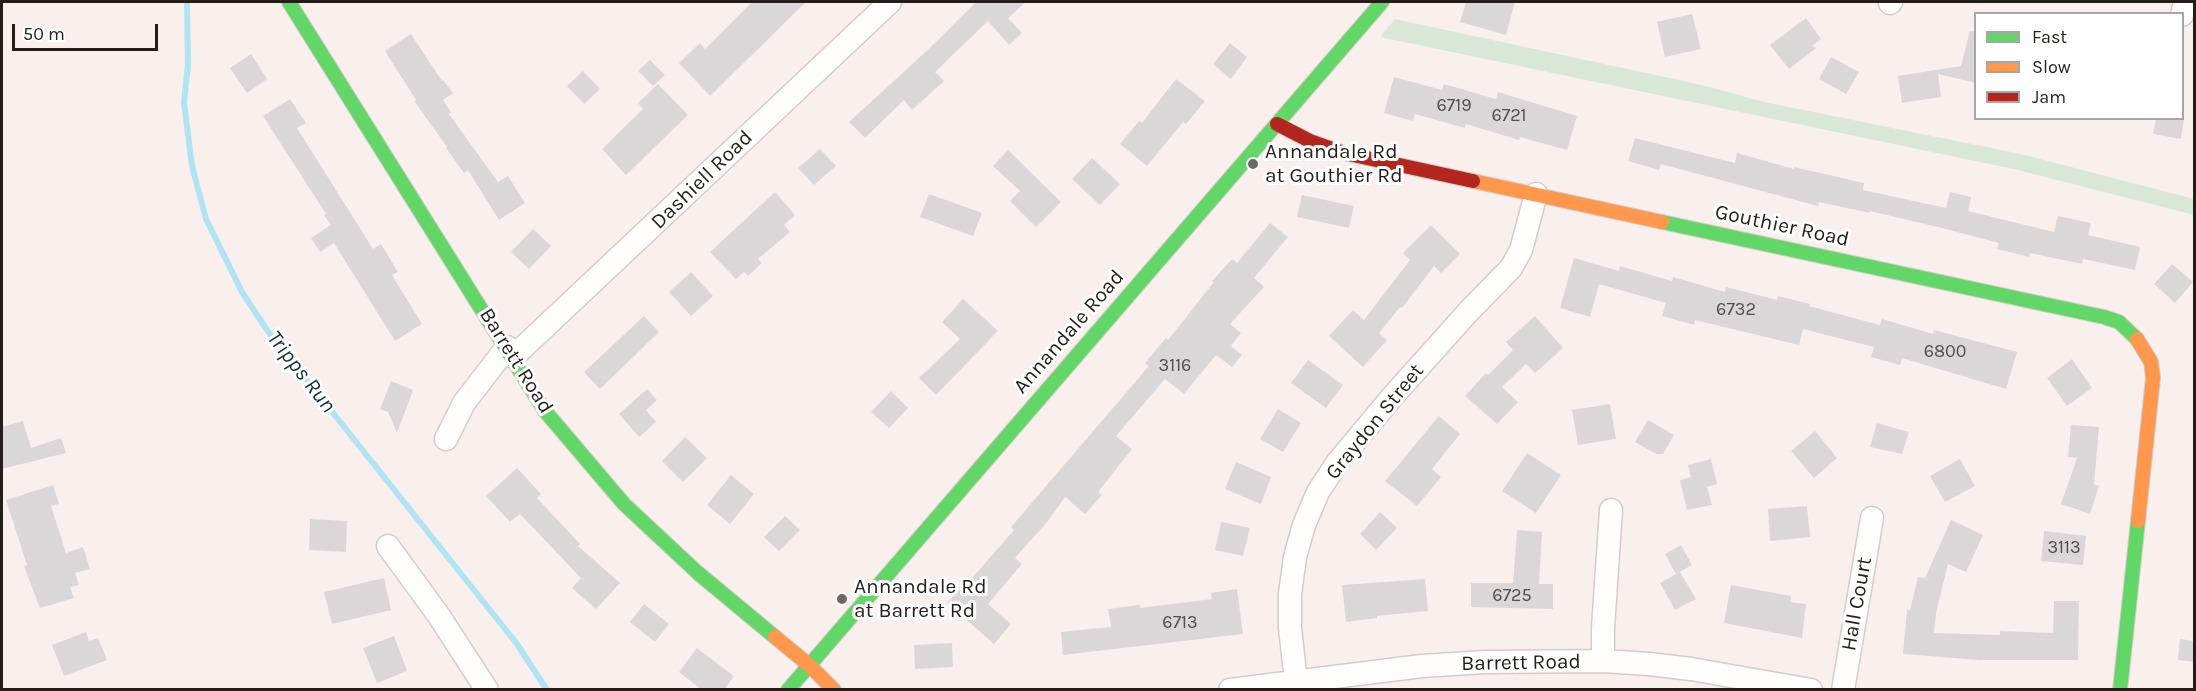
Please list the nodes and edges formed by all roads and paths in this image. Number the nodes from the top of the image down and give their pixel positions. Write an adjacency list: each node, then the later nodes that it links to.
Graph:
1 (289, 2): 6 (street, Barrett Road)
2 (890, 2): 6 (street, Dashiell Road)
3 (1382, 2): 4 (street, Annandale Road)
4 (1277, 124): 5 (street, Gouthier Road); 12 (street, Annandale Road)
5 (1536, 194): 13 (street, Graydon Street); 20 (street, Gouthier Road)
6 (510, 352): 7 (street, Dashiell Road); 12 (street, Barrett Road)
7 (446, 439)
8 (1611, 510): 11 (street)
9 (1872, 518): 19 (street, Hall Court)
10 (388, 546): 14 (street)
11 (1603, 661): 13 (street, Barrett Road); 18 (street, Barrett Road)
12 (809, 665): 15 (street, Annandale Road); 16 (street, Barrett Road)
13 (1296, 681): 17 (street, Barrett Road)
14 (487, 690)
15 (788, 690)
16 (834, 690)
17 (1230, 690)
18 (1811, 690)
19 (1843, 690)
20 (2120, 690)

